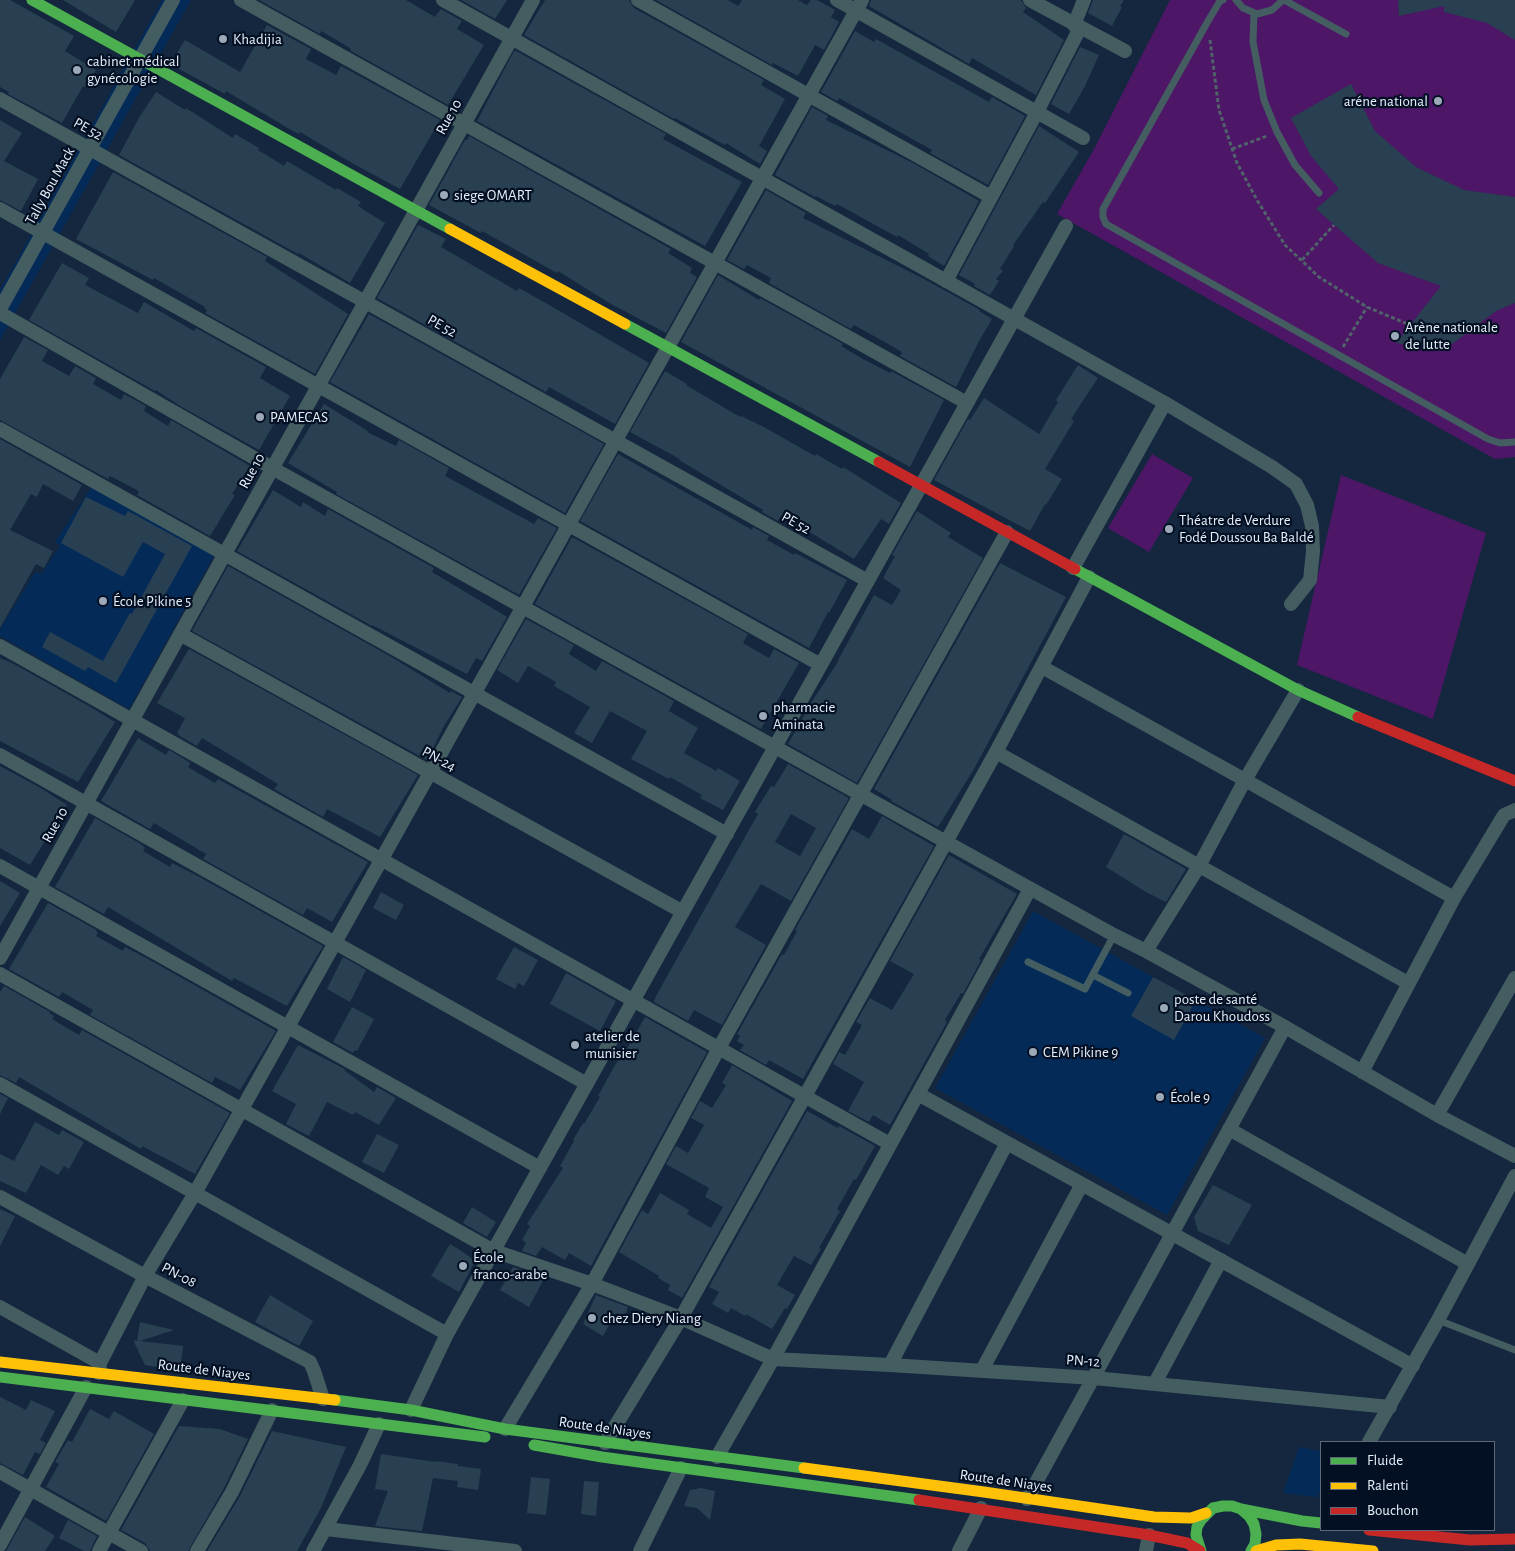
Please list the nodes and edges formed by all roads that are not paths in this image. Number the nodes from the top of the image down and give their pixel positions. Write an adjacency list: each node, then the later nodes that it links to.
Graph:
1 (32, 0): 19 (main road)
2 (173, 0): 19 (street, Tally Bou Mack)
3 (241, 0): 23 (street)
4 (443, 0): 17 (street)
5 (533, 0): 17 (street, Rue 10)
6 (638, 0): 20 (street)
7 (837, 0): 13 (street)
8 (1030, 0): 15 (street)
9 (1084, 0): 15 (street)
10 (1222, 0): 44 (lane)
11 (1236, 0): 14 (lane)
12 (1284, 0): 14 (lane); 16 (lane)
13 (859, 5): 20 (street); 22 (street)
14 (1254, 13): 27 (lane)
15 (1077, 26): 18 (street); 22 (street)
16 (1346, 34)
17 (512, 38): 23 (street, Rue 10); 26 (street)
18 (1126, 51)
19 (139, 60): 25 (street, Tally Bou Mack); 30 (main road)
20 (808, 95): 26 (street); 28 (street)
21 (0, 99): 25 (street, PE 52)
22 (1037, 112): 24 (street); 28 (street)
23 (464, 124): 30 (street, Rue 10); 33 (street)
24 (1084, 138)
25 (90, 149): 32 (street, Tally Bou Mack); 35 (street, PE 52)
26 (762, 178): 33 (street); 34 (street)
27 (1319, 194)
28 (991, 197): 34 (street)
29 (0, 209): 32 (street)
30 (416, 211): 35 (street, Rue 10); 38 (main road)
31 (1066, 226): 37 (street)
32 (42, 233): 36 (street, Tally Bou Mack); 39 (street)
33 (715, 263): 38 (street); 40 (street)
34 (946, 281): 37 (street)
35 (365, 302): 39 (street, Rue 10); 43 (street, PE 52)
36 (0, 311): 45 (street)
37 (1014, 319): 40 (street); 41 (street)
38 (668, 347): 43 (street); 46 (main road)
39 (318, 386): 45 (street, Rue 10); 47 (street)
40 (967, 403): 46 (street)
41 (1165, 403): 50 (street); 53 (street)
42 (0, 429): 49 (street)
43 (615, 441): 47 (street); 52 (street, PE 52)
44 (1515, 442)
45 (272, 468): 49 (street, Rue 10); 54 (street)
46 (921, 486): 48 (main road); 52 (street)
47 (568, 525): 54 (street); 57 (street)
48 (1007, 532): 50 (main road); 68 (street)
49 (225, 554): 55 (street, Rue 10); 60 (street)
50 (1073, 568): 51 (main road)
51 (1089, 576): 58 (street); 59 (main road)
52 (868, 582): 57 (street)
53 (1291, 604)
54 (522, 607): 60 (street); 62 (street)
55 (180, 634): 61 (street, Rue 10); 65 (street, PN-24)
56 (0, 646): 61 (street)
57 (821, 665): 62 (street)
58 (1042, 667): 63 (street); 66 (street)
59 (1298, 690): 66 (street); 67 (main road)
60 (474, 693): 65 (street); 71 (street)
61 (132, 720): 69 (street, Rue 10); 73 (street)
62 (775, 747): 68 (street); 71 (street)
63 (996, 752): 72 (street); 75 (street)
64 (0, 755): 69 (street)
65 (430, 773): 73 (street); 79 (street, PN-24)
66 (1246, 780): 75 (street); 78 (street)
67 (1515, 781)
68 (859, 795): 72 (street); 93 (street)
69 (86, 803): 76 (street, Rue 10); 81 (street)
70 (1515, 810): 78 (street)
71 (727, 834): 79 (street)
72 (946, 842): 77 (street); 98 (street)
73 (382, 860): 81 (street); 90 (street)
74 (0, 866): 76 (street)
75 (1199, 866): 82 (street); 88 (street)
76 (39, 888): 83 (street, Rue 10); 91 (street)
77 (1030, 889): 80 (street); 97 (street)
78 (1454, 898): 88 (street)
79 (683, 912): 90 (street)
80 (1114, 935): 82 (street); 86 (lane)
81 (335, 943): 91 (street); 96 (street)
82 (1146, 951): 92 (street)
83 (0, 958)
84 (1028, 962): 86 (lane)
85 (0, 974): 99 (street)
86 (1093, 975): 89 (lane)
87 (1515, 978): 100 (street)
88 (1408, 983): 94 (street)
89 (1128, 993)
90 (634, 1001): 93 (street); 96 (street)
91 (288, 1027): 99 (street); 105 (street)
92 (1285, 1027): 94 (street); 101 (street)
93 (719, 1048): 98 (street); 115 (street)
94 (1362, 1072): 100 (street)
95 (0, 1084): 108 (street)
96 (587, 1084): 105 (street)
97 (918, 1094): 102 (street); 103 (street)
98 (805, 1096): 103 (street); 117 (street)
99 (242, 1110): 108 (street); 111 (street)
100 (1437, 1115): 104 (street)
101 (1229, 1129): 110 (street); 113 (street)
102 (1007, 1143): 107 (street); 123 (street)
103 (890, 1144): 121 (street)
104 (1515, 1156)
105 (540, 1168): 111 (street)
106 (1515, 1176): 113 (street)
107 (1082, 1184): 110 (street); 126 (street)
108 (195, 1193): 114 (street); 119 (street)
109 (0, 1197): 114 (street, PN-08)
110 (1172, 1233): 112 (street); 128 (street)
111 (494, 1251): 115 (street); 119 (street)
112 (1221, 1260): 124 (street); 129 (street)
113 (1468, 1264): 118 (street)
114 (146, 1276): 125 (street); 131 (street, PN-08)
115 (592, 1284): 117 (street); 137 (street)
116 (0, 1307): 125 (street)
117 (681, 1318): 121 (street); 139 (street)
118 (1438, 1320): 120 (lane); 124 (street)
119 (447, 1334): 135 (street)
120 (1515, 1350)
121 (773, 1359): 123 (street, PN-12); 140 (street)
122 (0, 1362): 125 (main road, Route de Niayes)
123 (890, 1364): 126 (street, PN-12)
124 (1413, 1366): 133 (street)
125 (100, 1368): 131 (main road, Route de Niayes)
126 (982, 1370): 128 (street, PN-12)
127 (0, 1377): 130 (main road, Route de Niayes)
128 (1094, 1378): 129 (street, PN-12); 144 (street)
129 (1155, 1383): 133 (street, PN-12)
130 (86, 1387): 132 (main road, Route de Niayes); 143 (street)
131 (323, 1398): 135 (main road, Route de Niayes)
132 (183, 1400): 134 (main road, Route de Niayes); 151 (street)
133 (1390, 1406): 138 (street)
134 (272, 1410): 136 (main road, Route de Niayes); 157 (street)
135 (411, 1410): 137 (main road, Route de Niayes)
136 (379, 1424): 141 (main road, Route de Niayes); 149 (street)
137 (505, 1429): 139 (main road, Route de Niayes)
138 (1370, 1441)
139 (605, 1443): 140 (main road, Route de Niayes)
140 (717, 1457): 144 (main road, Route de Niayes)
141 (681, 1468): 145 (main road, Route de Niayes); 160 (street)
142 (0, 1472): 143 (street)
143 (31, 1489): 151 (street); 154 (street)
144 (1027, 1499): 147 (main road, Route de Niayes)
145 (981, 1508): 152 (main road, Route de Niayes); 161 (street)
146 (1241, 1509): 147 (main road, Route de Niayes); 148 (main road, Route de Niayes); 164 (main road)
147 (1206, 1514): 163 (main road)
148 (1316, 1522)
149 (326, 1529): 158 (street); 159 (street)
150 (1379, 1531): 153 (main road)
151 (110, 1532): 155 (street); 156 (street)
152 (1149, 1535): 162 (street); 163 (main road, Route de Niayes)
153 (1515, 1539)
154 (0, 1545)
155 (99, 1551)
156 (141, 1551)
157 (197, 1551)
158 (313, 1551)
159 (515, 1551)
160 (640, 1551)
161 (959, 1551)
162 (1146, 1551)
163 (1200, 1551)
164 (1251, 1551)
165 (1256, 1551): 166 (main road)
166 (1373, 1551)

